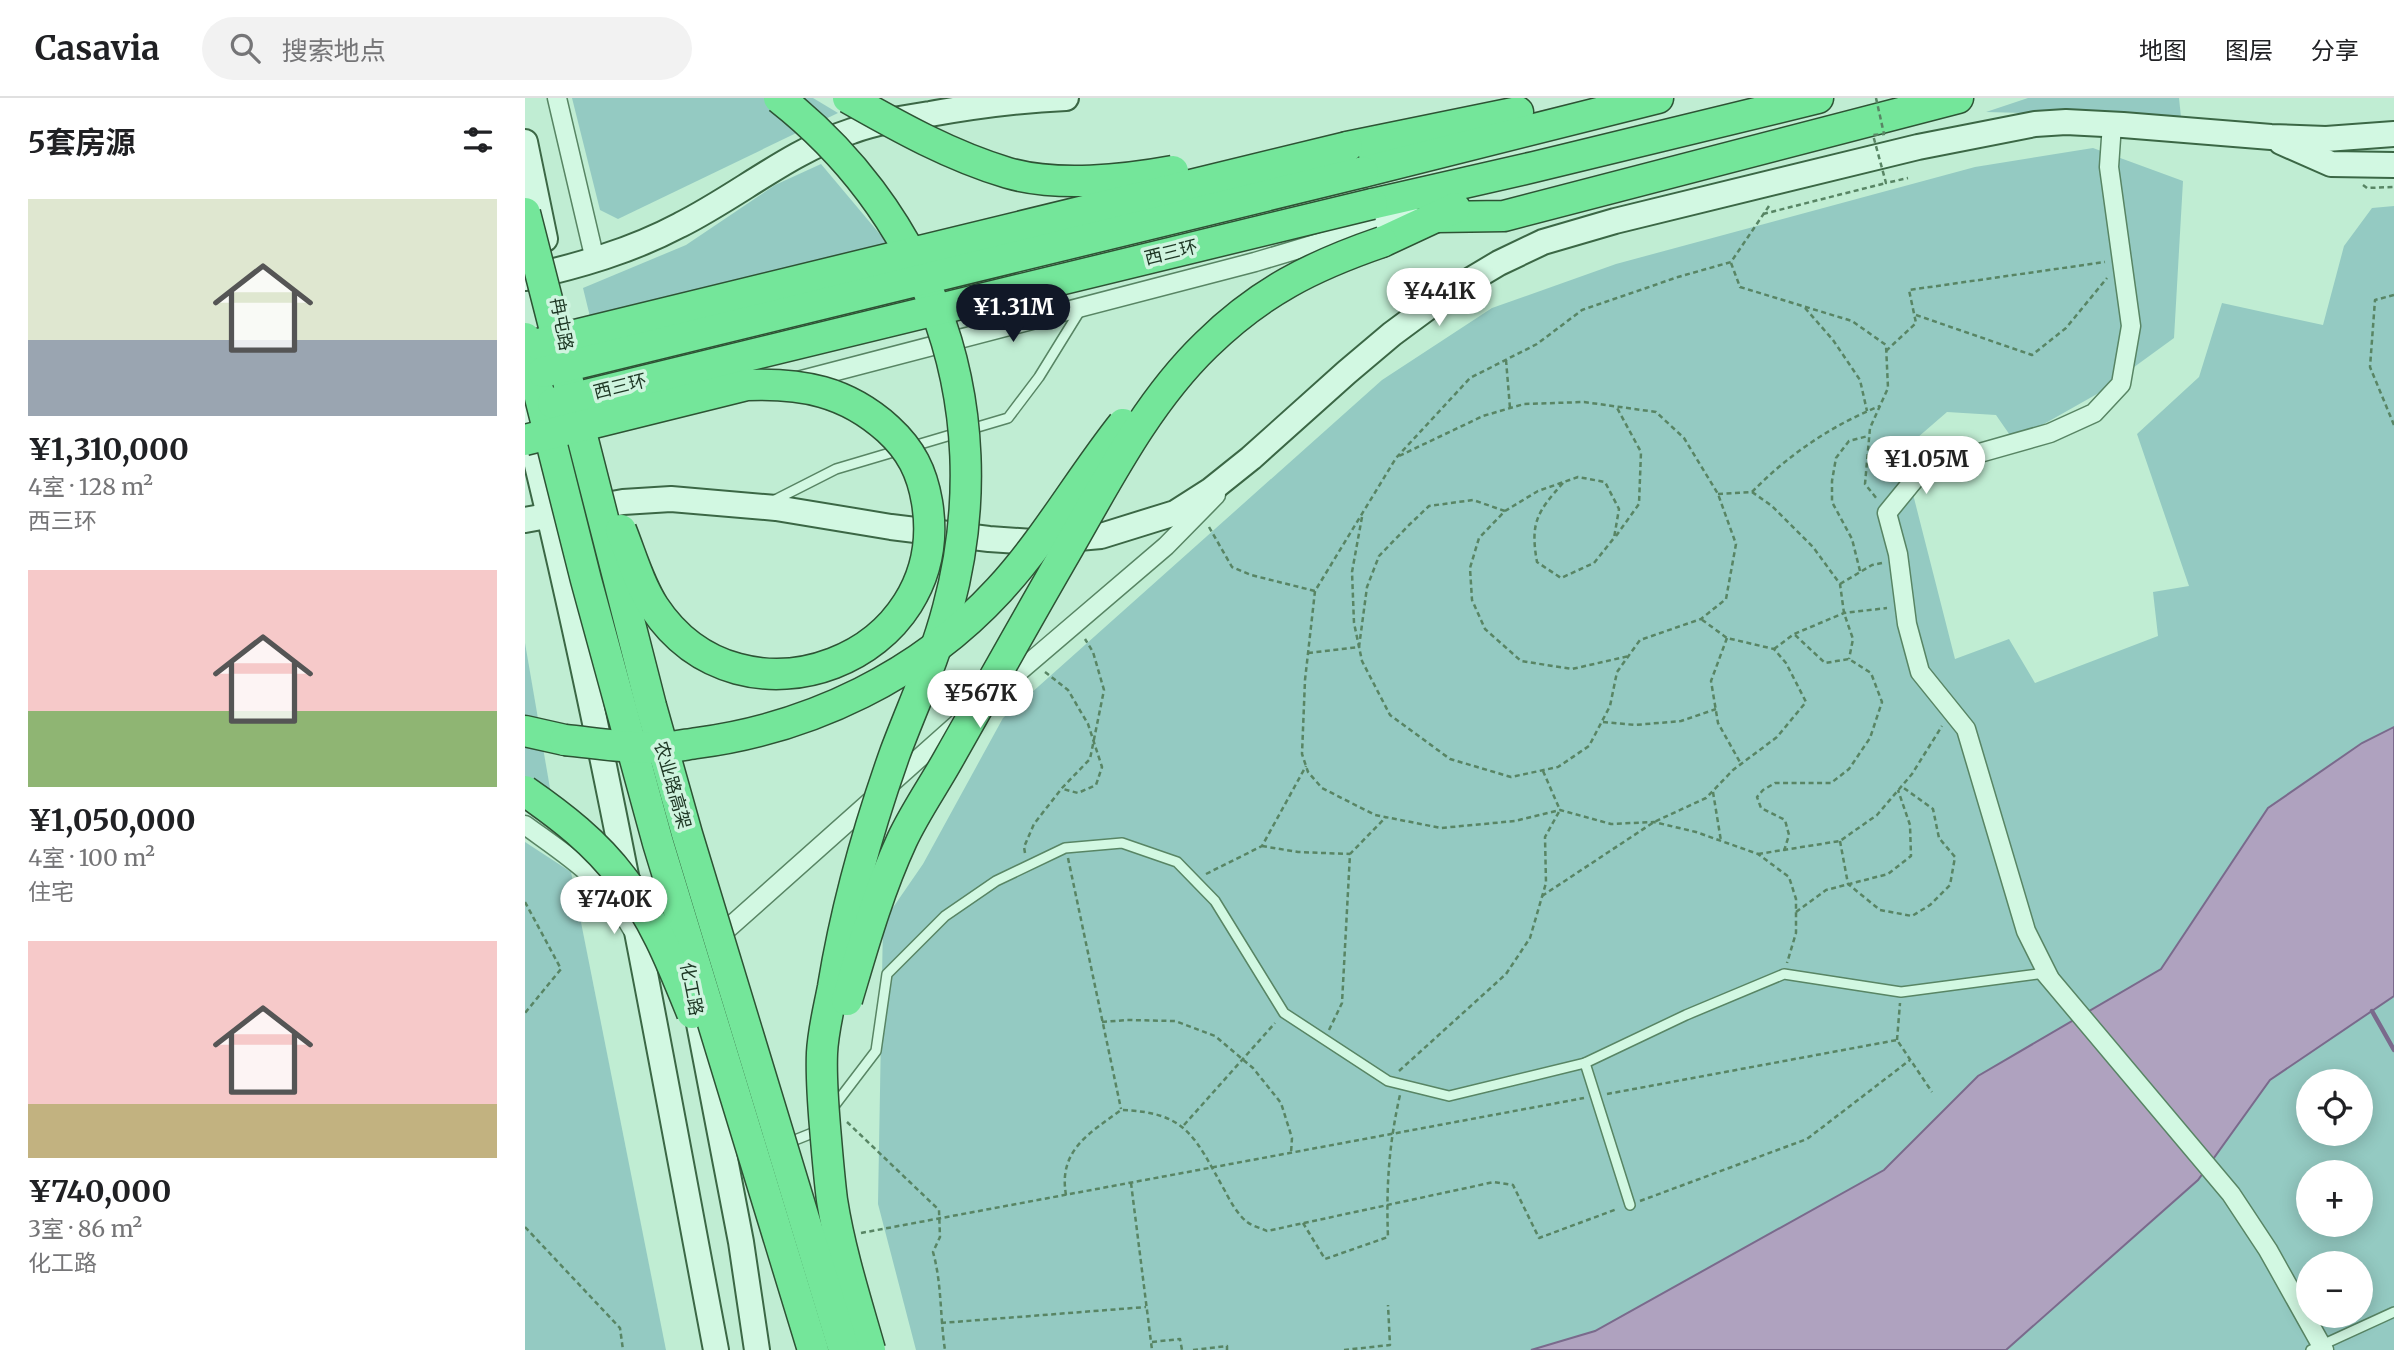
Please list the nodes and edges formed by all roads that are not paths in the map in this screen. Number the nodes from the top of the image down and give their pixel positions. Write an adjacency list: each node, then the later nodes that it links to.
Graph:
1 (557, 98): 19 (street)
2 (779, 98): 44 (highway, bridge)
3 (848, 98): 13 (highway, bridge)
4 (1066, 98): 7 (main road)
5 (1818, 98): 14 (highway, 西三环)
6 (1958, 98): 17 (highway)
7 (1015, 99): 19 (main road)
8 (1651, 100): 13 (highway); 25 (highway, 西三环, bridge)
9 (2112, 124): 11 (main road); 30 (main road); 39 (street)
10 (2394, 134): 11 (main road)
11 (2271, 137): 15 (main road)
12 (525, 142): 20 (main road, 冉屯路)
13 (1347, 147): 24 (highway, bridge)
14 (1583, 155): 17 (highway); 26 (highway, 西三环, bridge)
15 (2394, 165)
16 (525, 213): 28 (highway, 农业路高架, bridge)
17 (1436, 217): 18 (highway, bridge); 22 (street)
18 (1339, 257): 35 (highway, bridge); 44 (highway, bridge)
19 (595, 260): 20 (main road)
20 (551, 272): 21 (main road); 28 (main road, 冉屯路)
21 (525, 278)
22 (1084, 306): 28 (street); 32 (lane)
23 (525, 338): 47 (highway, 农业路高架, bridge)
24 (525, 348)
25 (525, 376)
26 (525, 410)
27 (525, 416): 33 (main road)
28 (582, 436): 29 (highway, bridge); 31 (main road, 冉屯路); 53 (highway, 农业路高架, bridge)
29 (525, 440)
30 (1251, 458): 32 (main road); 40 (street)
31 (598, 506): 32 (main road); 33 (main road); 40 (main road, 化工路)
32 (762, 507)
33 (550, 515): 34 (main road); 38 (main road)
34 (525, 520)
35 (525, 731)
36 (525, 791): 47 (highway, bridge)
37 (525, 825): 38 (street)
38 (638, 941): 50 (main road)
39 (2047, 975): 41 (lane); 49 (street)
40 (693, 995): 45 (main road, 化工路)
41 (1585, 1063): 42 (lane); 46 (lane)
42 (776, 1148)
43 (763, 1153): 45 (lane)
44 (828, 1164): 54 (highway, bridge)
45 (726, 1168): 51 (main road, 化工路)
46 (1630, 1205)
47 (793, 1285): 52 (highway, 农业路高架, bridge)
48 (2394, 1312): 49 (lane)
49 (2319, 1348)
50 (716, 1350)
51 (757, 1350)
52 (813, 1350)
53 (844, 1350)
54 (870, 1350)

